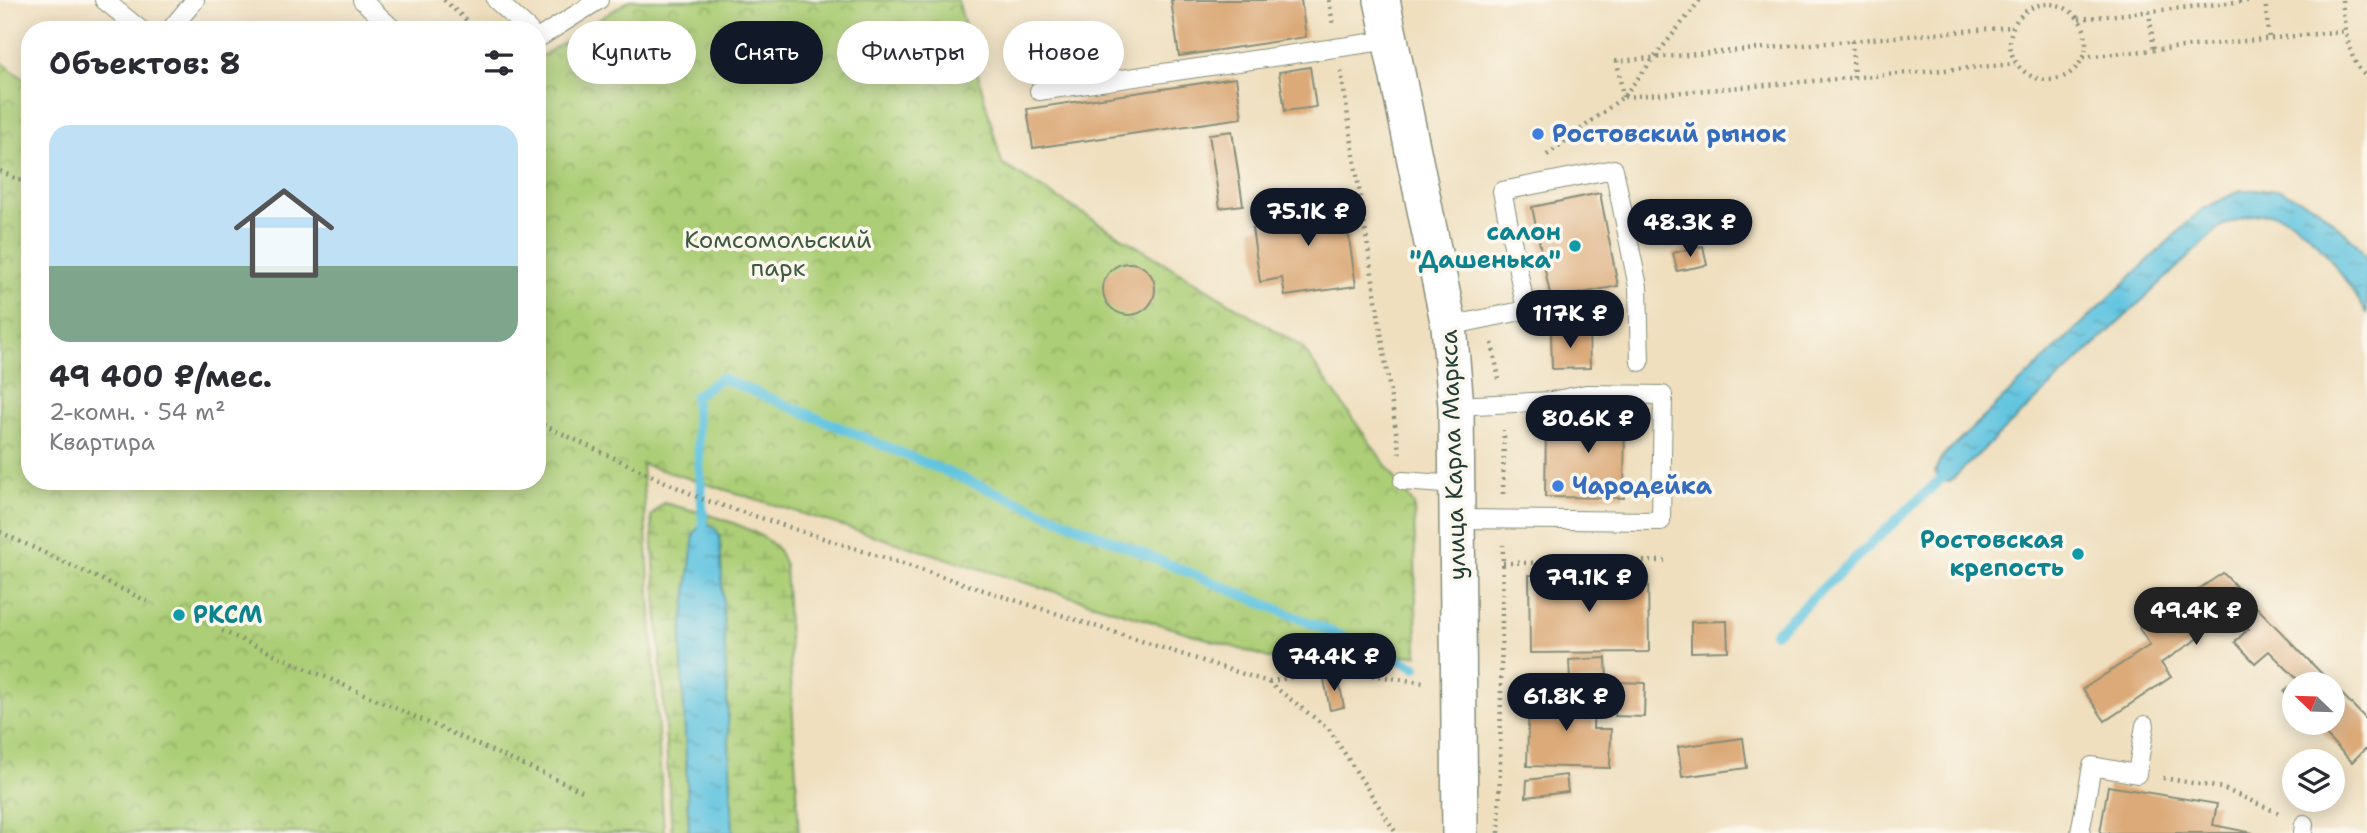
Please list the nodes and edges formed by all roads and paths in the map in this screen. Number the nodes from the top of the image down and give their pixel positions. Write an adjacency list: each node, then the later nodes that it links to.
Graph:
1 (104, 0): 15 (lane)
2 (195, 0): 16 (lane)
3 (362, 0): 17 (lane)
4 (444, 0): 18 (path)
5 (496, 0): 19 (lane)
6 (599, 0): 21 (lane)
7 (1329, 0): 26 (path)
8 (1382, 0): 24 (street, улица Карла Маркса)
9 (1700, 0): 29 (path)
10 (2255, 0): 13 (path)
11 (2265, 0): 23 (path)
12 (2342, 0): 22 (path)
13 (2149, 11): 14 (path); 27 (path)
14 (2079, 19): 20 (path); 28 (path)
15 (130, 21)
16 (178, 21)
17 (384, 21)
18 (467, 21)
19 (519, 21)
20 (2012, 27): 25 (path); 30 (path)
21 (546, 30)
22 (2345, 31): 23 (path); 31 (path)
23 (2269, 39): 27 (path)
24 (1390, 40): 26 (lane); 37 (street, улица Карла Маркса)
25 (1852, 41): 29 (path); 32 (path)
26 (1338, 48): 33 (lane); 41 (path)
27 (2154, 50): 28 (path)
28 (2083, 57): 30 (path)
29 (1656, 58): 34 (path); 34 (path)
30 (2015, 64): 32 (path)
31 (2367, 76)
32 (1854, 78): 34 (path)
33 (1039, 91)
34 (1623, 97)
35 (0, 171): 36 (path)
36 (21, 181)
37 (1449, 326): 38 (lane); 39 (street, улица Карла Маркса)
38 (1640, 362)
39 (1456, 406): 42 (street, улица Карла Маркса); 43 (lane)
40 (546, 426): 49 (path)
41 (1403, 481): 42 (lane)
42 (1456, 485): 43 (street, улица Карла Маркса)
43 (1457, 519): 56 (street, улица Карла Маркса)
44 (0, 531): 47 (path)
45 (1665, 561): 46 (path)
46 (1503, 563)
47 (147, 601)
48 (222, 631): 53 (path)
49 (1268, 682): 50 (path); 55 (path)
50 (1438, 684)
51 (2145, 725): 52 (lane)
52 (2137, 774): 54 (path); 57 (lane)
53 (582, 791)
54 (2304, 828)
55 (1396, 833)
56 (1460, 833)
57 (2080, 833)

